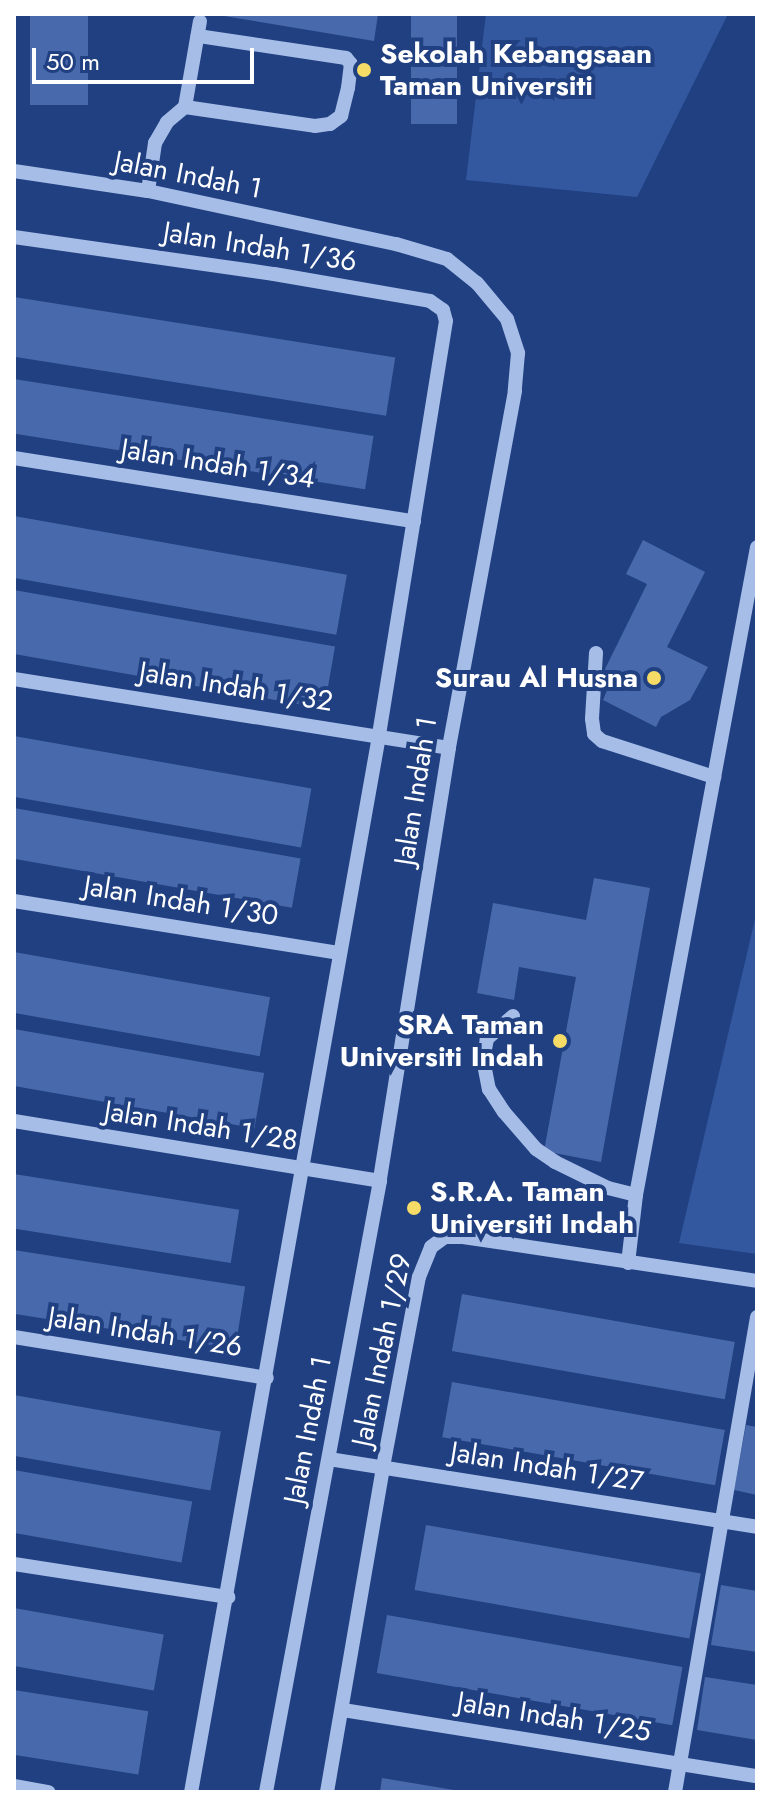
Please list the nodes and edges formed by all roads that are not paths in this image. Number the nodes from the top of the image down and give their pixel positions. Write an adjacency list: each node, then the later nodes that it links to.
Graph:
1 (185, 107): 1 (street); 3 (street)
2 (14, 171): 3 (street, Jalan Indah 1)
3 (148, 191): 11 (street, Jalan Indah 1)
4 (14, 237): 6 (street, Jalan Indah 1/36)
5 (14, 458): 6 (street, Jalan Indah 1/34)
6 (414, 521): 10 (street, Jalan Indah 1/36)
7 (757, 547): 12 (street)
8 (596, 653): 12 (street)
9 (14, 679): 10 (street, Jalan Indah 1/32)
10 (379, 736): 11 (street, Jalan Indah 1/32); 14 (street, Jalan Indah 1/36)
11 (449, 748): 18 (street, Jalan Indah 1)
12 (714, 777): 19 (street)
13 (14, 901): 14 (street, Jalan Indah 1/30)
14 (340, 953): 17 (street, Jalan Indah 1/36)
15 (513, 1016): 19 (street)
16 (14, 1121): 17 (street, Jalan Indah 1/28)
17 (304, 1169): 18 (street, Jalan Indah 1/28); 24 (street, Jalan Indah 1/36)
18 (380, 1181): 25 (street, Jalan Indah 1)
19 (636, 1195): 20 (street)
20 (628, 1263): 21 (street, Jalan Indah 1/29); 26 (street, Jalan Indah 1/29)
21 (757, 1281)
22 (757, 1317): 27 (street)
23 (14, 1337): 24 (street, Jalan Indah 1/26)
24 (267, 1378): 30 (street, Jalan Indah 1/36)
25 (329, 1459): 26 (street, Jalan Indah 1/27); 37 (street, Jalan Indah 1)
26 (383, 1467): 27 (street, Jalan Indah 1/27); 31 (street, Jalan Indah 1/29)
27 (722, 1521): 28 (street, Jalan Indah 1/27); 32 (street)
28 (757, 1527)
29 (14, 1564): 30 (street)
30 (228, 1597): 36 (street, Jalan Indah 1/36)
31 (343, 1710): 32 (street, Jalan Indah 1/25); 38 (street, Jalan Indah 1/29)
32 (680, 1764): 33 (street, Jalan Indah 1/25); 39 (street)
33 (757, 1776)
34 (14, 1786): 35 (street)
35 (48, 1792)
36 (191, 1792)
37 (266, 1792)
38 (327, 1792)
39 (675, 1792)

